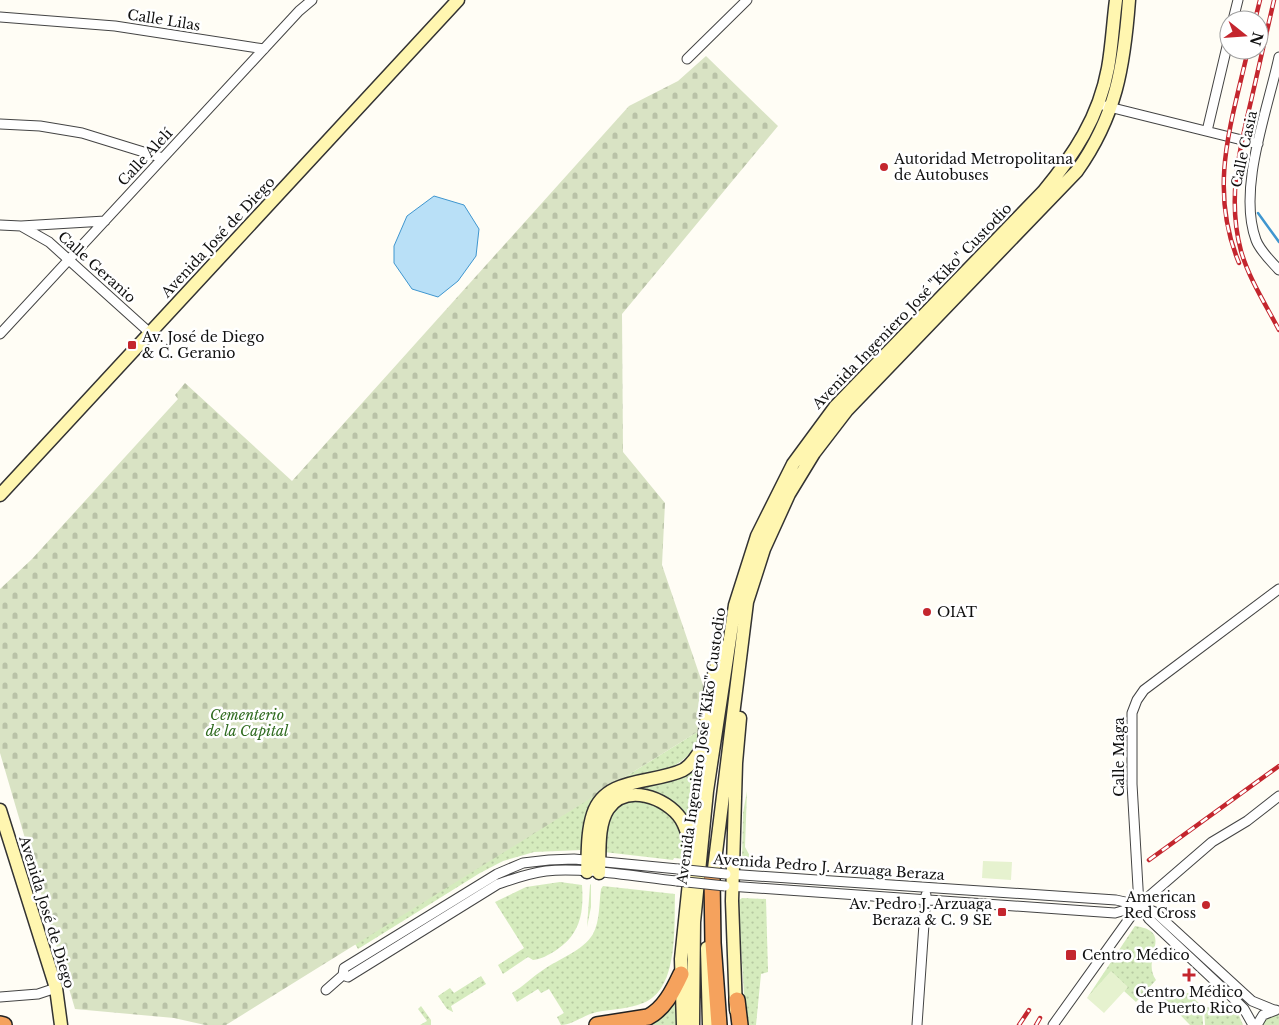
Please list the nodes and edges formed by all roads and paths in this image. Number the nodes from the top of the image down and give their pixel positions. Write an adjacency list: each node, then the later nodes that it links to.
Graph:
1 (312, 0): 7 (street, Calle Alelí)
2 (458, 0): 24 (main road, Avenida José de Diego)
3 (747, 0): 9 (street)
4 (1116, 0): 13 (main road, Avenida Ingeniero José "Kiko" Custodio)
5 (1129, 0): 14 (main road)
6 (0, 17): 7 (street, Calle Lilas)
7 (264, 49): 18 (street, Calle Alelí)
8 (1279, 57): 11 (street, Calle Casia)
9 (687, 59)
10 (1224, 60): 16 (street)
11 (1269, 101): 12 (street); 17 (street, Calle Casia)
12 (1279, 103)
13 (1098, 105): 14 (street); 28 (main road, Avenida Ingeniero José "Kiko" Custodio)
14 (1112, 108): 16 (street); 29 (main road, Avenida Ingeniero José "Kiko" Custodio)
15 (0, 124): 18 (street)
16 (1207, 131): 17 (street)
17 (1258, 144): 23 (street, Calle Casia)
18 (163, 158): 19 (street, Calle Alelí)
19 (105, 221): 21 (street, Calle Geranio); 22 (street, Calle Alelí)
20 (0, 225): 21 (street, Calle Geranio)
21 (21, 226): 22 (street, Calle Geranio)
22 (69, 260): 24 (street, Calle Geranio); 25 (street, Calle Alelí)
23 (1279, 270)
24 (150, 333): 26 (main road, Avenida José de Diego)
25 (0, 334)
26 (0, 495)
27 (1279, 589): 38 (street, Calle Maga)
28 (729, 637): 30 (main road); 50 (main road, Avenida Ingeniero José "Kiko" Custodio)
29 (742, 646): 35 (main road, Avenida Ingeniero José "Kiko" Custodio); 35 (main road)
30 (705, 742): 33 (main road); 34 (main road)
31 (1279, 796): 38 (street)
32 (0, 810): 40 (main road, Avenida José de Diego)
33 (593, 867): 34 (street, Avenida Pedro J. Arzuaga Beraza); 34 (main road); 35 (street, Avenida Pedro J. Arzuaga Beraza, bridge); 41 (street, Avenida Pedro J. Arzuaga Beraza)
34 (684, 867): 35 (street, Avenida Pedro J. Arzuaga Beraza, bridge); 39 (main road)
35 (726, 880): 36 (street, Avenida Pedro J. Arzuaga Beraza); 37 (street, Avenida Pedro J. Arzuaga Beraza); 43 (main road); 51 (main road, Avenida Ingeniero José "Kiko" Custodio); 52 (highway)
36 (926, 887): 37 (street); 38 (street, Avenida Pedro J. Arzuaga Beraza)
37 (925, 900): 38 (street, Avenida Pedro J. Arzuaga Beraza); 55 (street)
38 (1139, 906): 44 (street, Avenida Pedro J. Arzuaga Beraza); 56 (street); 57 (street)
39 (681, 974): 48 (highway); 49 (main road)
40 (56, 988): 42 (street); 47 (main road, Avenida José de Diego)
41 (326, 990)
42 (0, 997)
43 (736, 1000): 53 (main road); 54 (highway)
44 (1276, 1010): 58 (street)
45 (0, 1024): 46 (highway)
46 (4, 1025)
47 (61, 1025)
48 (597, 1025)
49 (683, 1025)
50 (693, 1025)
51 (709, 1025)
52 (719, 1025)
53 (736, 1025)
54 (740, 1025)
55 (917, 1025)
56 (1053, 1025)
57 (1252, 1025)
58 (1257, 1025)

